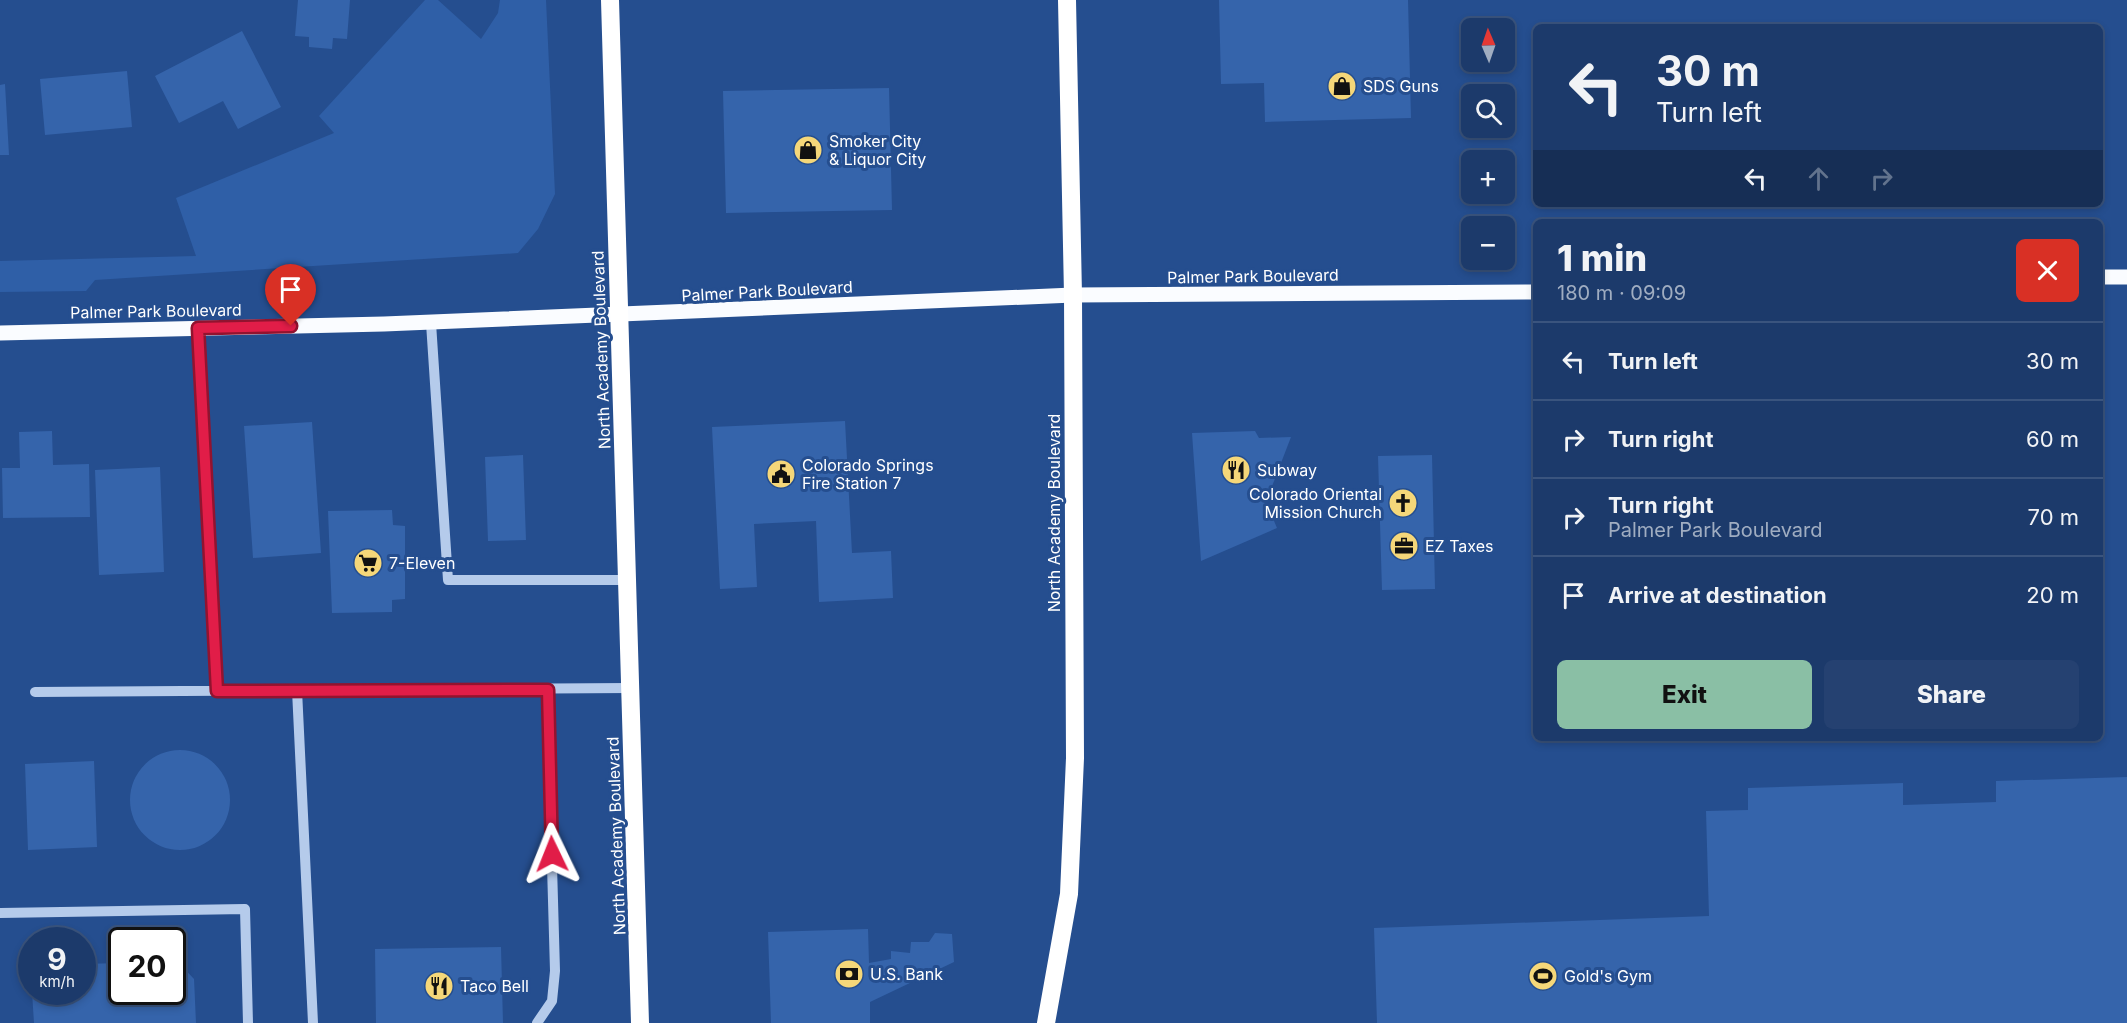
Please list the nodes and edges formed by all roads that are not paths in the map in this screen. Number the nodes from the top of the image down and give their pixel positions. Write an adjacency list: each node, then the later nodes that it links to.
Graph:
1 (610, 0): 7 (highway, North Academy Boulevard)
2 (1067, 0): 6 (highway, North Academy Boulevard)
3 (2103, 277): 4 (main road)
4 (2127, 277)
5 (1533, 291): 6 (main road, Palmer Park Boulevard)
6 (1073, 296): 7 (main road, Palmer Park Boulevard); 22 (highway, North Academy Boulevard)
7 (620, 316): 8 (main road, Palmer Park Boulevard); 11 (highway, North Academy Boulevard)
8 (431, 323): 9 (main road, Palmer Park Boulevard); 11 (lane)
9 (198, 328): 10 (main road, Palmer Park Boulevard); 15 (lane)
10 (0, 333)
11 (627, 580): 12 (highway, North Academy Boulevard)
12 (631, 688): 14 (lane); 21 (highway, North Academy Boulevard)
13 (297, 690): 14 (lane); 15 (lane); 19 (lane)
14 (548, 690): 20 (lane)
15 (217, 691): 16 (lane)
16 (35, 692)
17 (0, 913): 18 (lane)
18 (248, 1023)
19 (313, 1023)
20 (537, 1023)
21 (640, 1023)
22 (1046, 1023)

